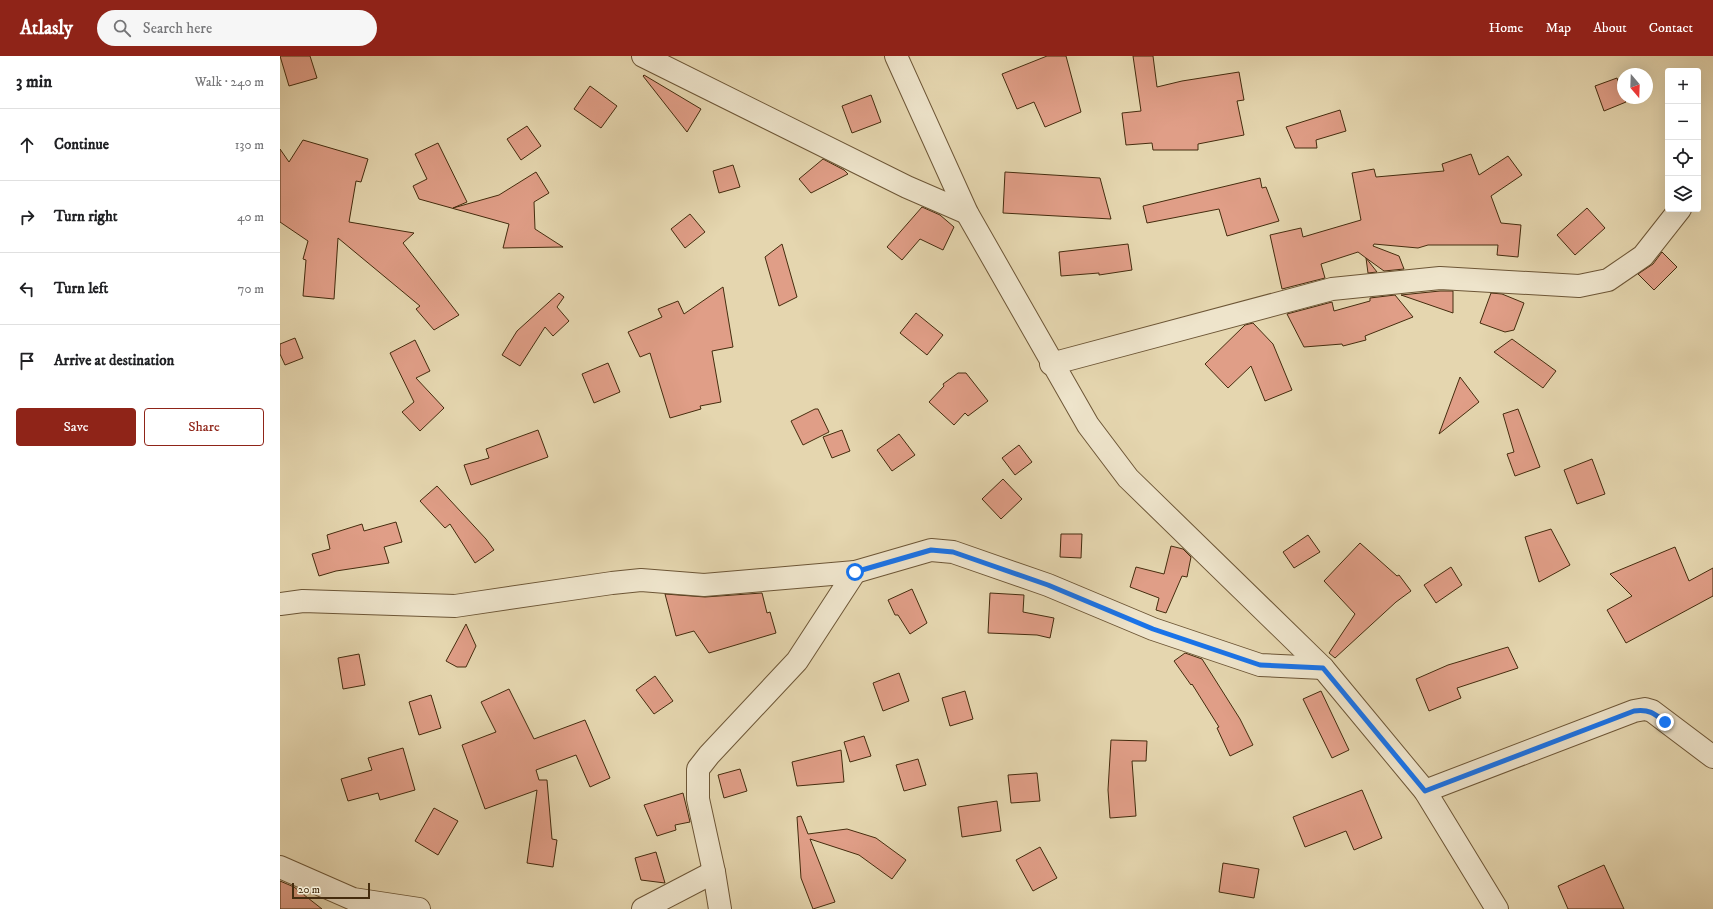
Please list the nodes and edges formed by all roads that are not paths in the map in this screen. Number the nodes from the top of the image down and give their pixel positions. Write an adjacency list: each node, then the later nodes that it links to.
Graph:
1 (643, 56): 4 (street)
2 (896, 56): 4 (street)
3 (1678, 212): 5 (street)
4 (967, 213): 5 (street)
5 (1052, 364): 8 (street)
6 (855, 572): 7 (street); 8 (street); 12 (street)
7 (280, 604)
8 (1323, 668): 10 (street)
9 (1713, 757): 10 (street)
10 (1425, 791): 16 (street)
11 (280, 867): 13 (street)
12 (714, 872): 14 (street); 15 (street)
13 (420, 909)
14 (643, 909)
15 (720, 909)
16 (1497, 909)

